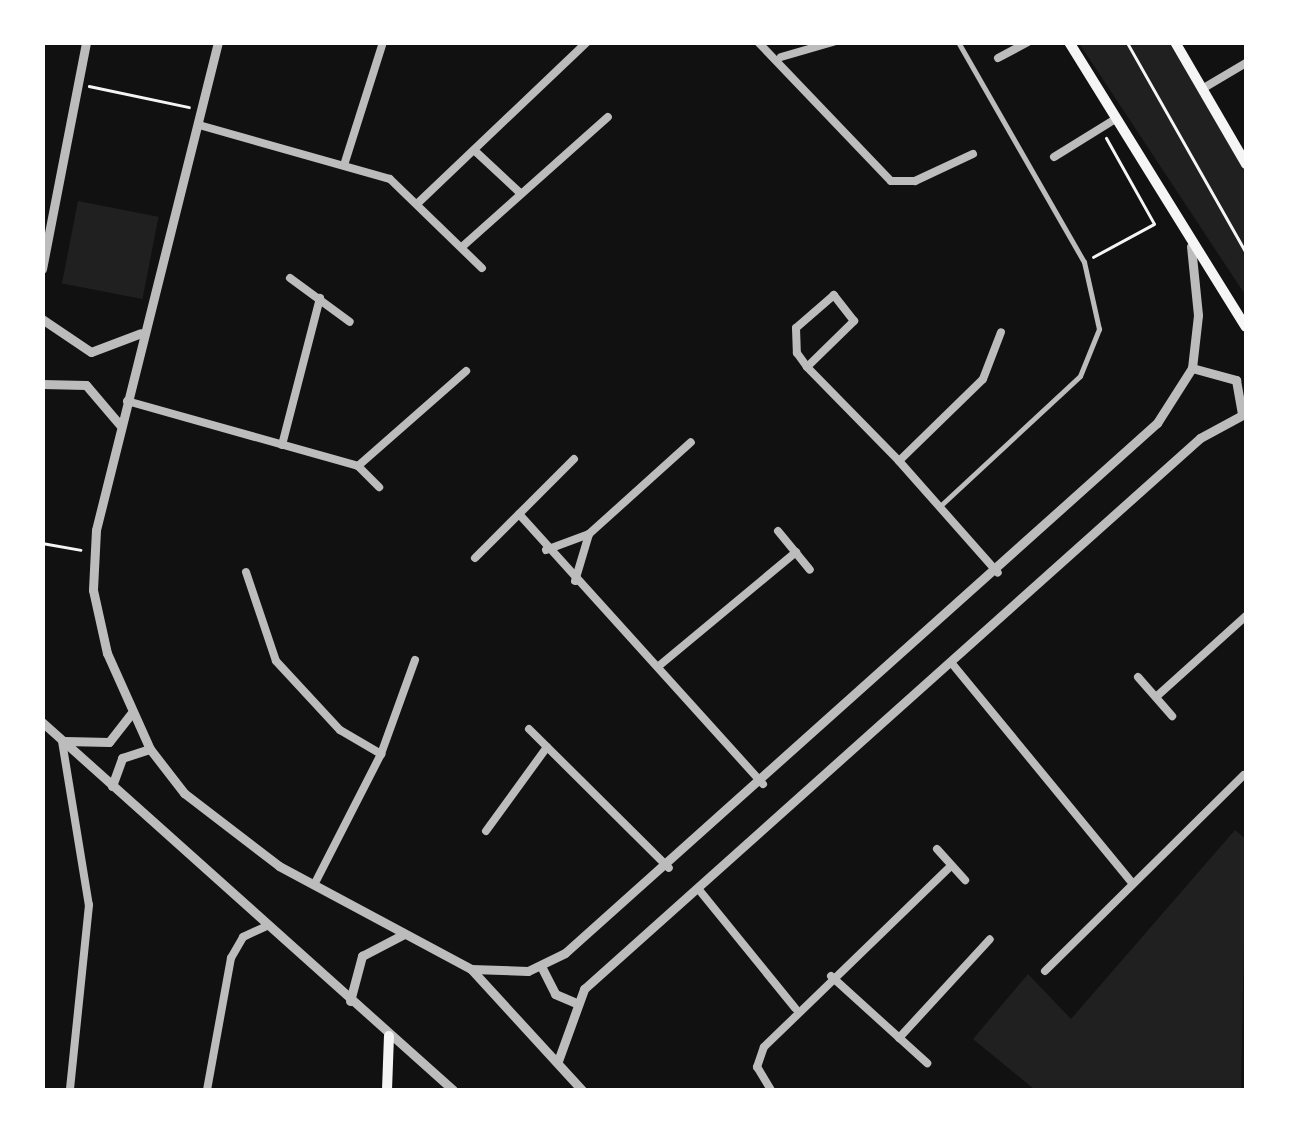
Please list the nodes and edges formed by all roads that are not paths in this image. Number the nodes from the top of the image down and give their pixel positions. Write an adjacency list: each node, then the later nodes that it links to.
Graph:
1 (86, 42): 28 (street)
2 (218, 42): 17 (street)
3 (384, 42): 21 (street)
4 (588, 42): 18 (street)
5 (758, 42): 11 (street)
6 (833, 42): 11 (street)
7 (958, 42): 49 (street)
8 (1028, 42): 12 (street)
9 (1069, 42): 16 (main road)
10 (1175, 42): 14 (main road)
11 (781, 57): 19 (street)
12 (998, 58)
13 (1246, 63): 14 (street)
14 (1202, 89): 22 (main road)
15 (608, 117): 23 (street)
16 (1114, 120): 20 (street); 26 (main road)
17 (199, 126): 21 (street); 35 (street)
18 (474, 150): 23 (street); 24 (street)
19 (974, 154)
20 (1054, 158)
21 (345, 162): 24 (street)
22 (1246, 164)
23 (519, 192): 25 (street)
24 (419, 202): 25 (street)
25 (463, 246): 27 (street)
26 (1190, 246): 33 (main road); 37 (street)
27 (482, 268)
28 (42, 269)
29 (290, 278): 30 (street)
30 (320, 298): 32 (street); 44 (street)
31 (42, 318): 35 (street)
32 (350, 322)
33 (1246, 326)
34 (1001, 332): 46 (street)
35 (141, 333): 40 (street)
36 (807, 367): 36 (street); 46 (street)
37 (1192, 368): 41 (street); 58 (street)
38 (466, 371): 47 (street)
39 (42, 384): 42 (street)
40 (126, 400): 42 (street); 44 (street)
41 (1244, 414): 63 (street)
42 (120, 426): 66 (street)
43 (691, 442): 52 (street)
44 (282, 446): 47 (street)
45 (574, 459): 50 (street)
46 (899, 461): 49 (street)
47 (358, 466): 48 (street)
48 (380, 487)
49 (939, 507): 58 (street)
50 (519, 514): 53 (street); 55 (street)
51 (778, 531): 54 (street)
52 (589, 534): 53 (street); 59 (street)
53 (546, 550): 59 (street)
54 (796, 552): 56 (street); 62 (street)
55 (475, 558)
56 (810, 570)
57 (246, 572): 73 (street)
58 (998, 573): 75 (street)
59 (575, 581): 62 (street)
60 (1246, 616): 65 (street)
61 (416, 660): 73 (street)
62 (660, 665): 75 (street)
63 (954, 666): 82 (street); 84 (street)
64 (1138, 676): 65 (street)
65 (1156, 697): 67 (street)
66 (131, 714): 70 (street); 72 (street)
67 (1172, 716)
68 (42, 722): 70 (street)
69 (529, 729): 71 (street)
70 (62, 741): 76 (street); 99 (street)
71 (547, 747): 77 (street); 80 (street)
72 (150, 749): 76 (street); 83 (street)
73 (381, 754): 83 (street)
74 (1244, 776): 82 (street)
75 (763, 784): 80 (street)
76 (112, 786): 85 (street)
77 (486, 831)
78 (937, 849): 79 (street)
79 (951, 866): 81 (street); 91 (street)
80 (669, 868): 88 (street)
81 (965, 880)
82 (1132, 882): 90 (street)
83 (314, 885): 86 (street)
84 (700, 891): 93 (street); 94 (street)
85 (267, 926): 92 (street); 100 (street)
86 (404, 934): 89 (street); 92 (street)
87 (990, 939): 96 (street)
88 (541, 966): 89 (street); 93 (street)
89 (470, 969): 97 (street)
90 (1045, 971)
91 (831, 976): 94 (street); 96 (street)
92 (350, 1001): 95 (street)
93 (576, 1003): 97 (street)
94 (795, 1008): 104 (street)
95 (388, 1036): 101 (main road); 102 (street)
96 (900, 1038): 98 (street)
97 (558, 1060): 103 (street)
98 (927, 1063)
99 (70, 1090)
100 (207, 1090)
101 (387, 1090)
102 (453, 1090)
103 (582, 1090)
104 (770, 1090)

